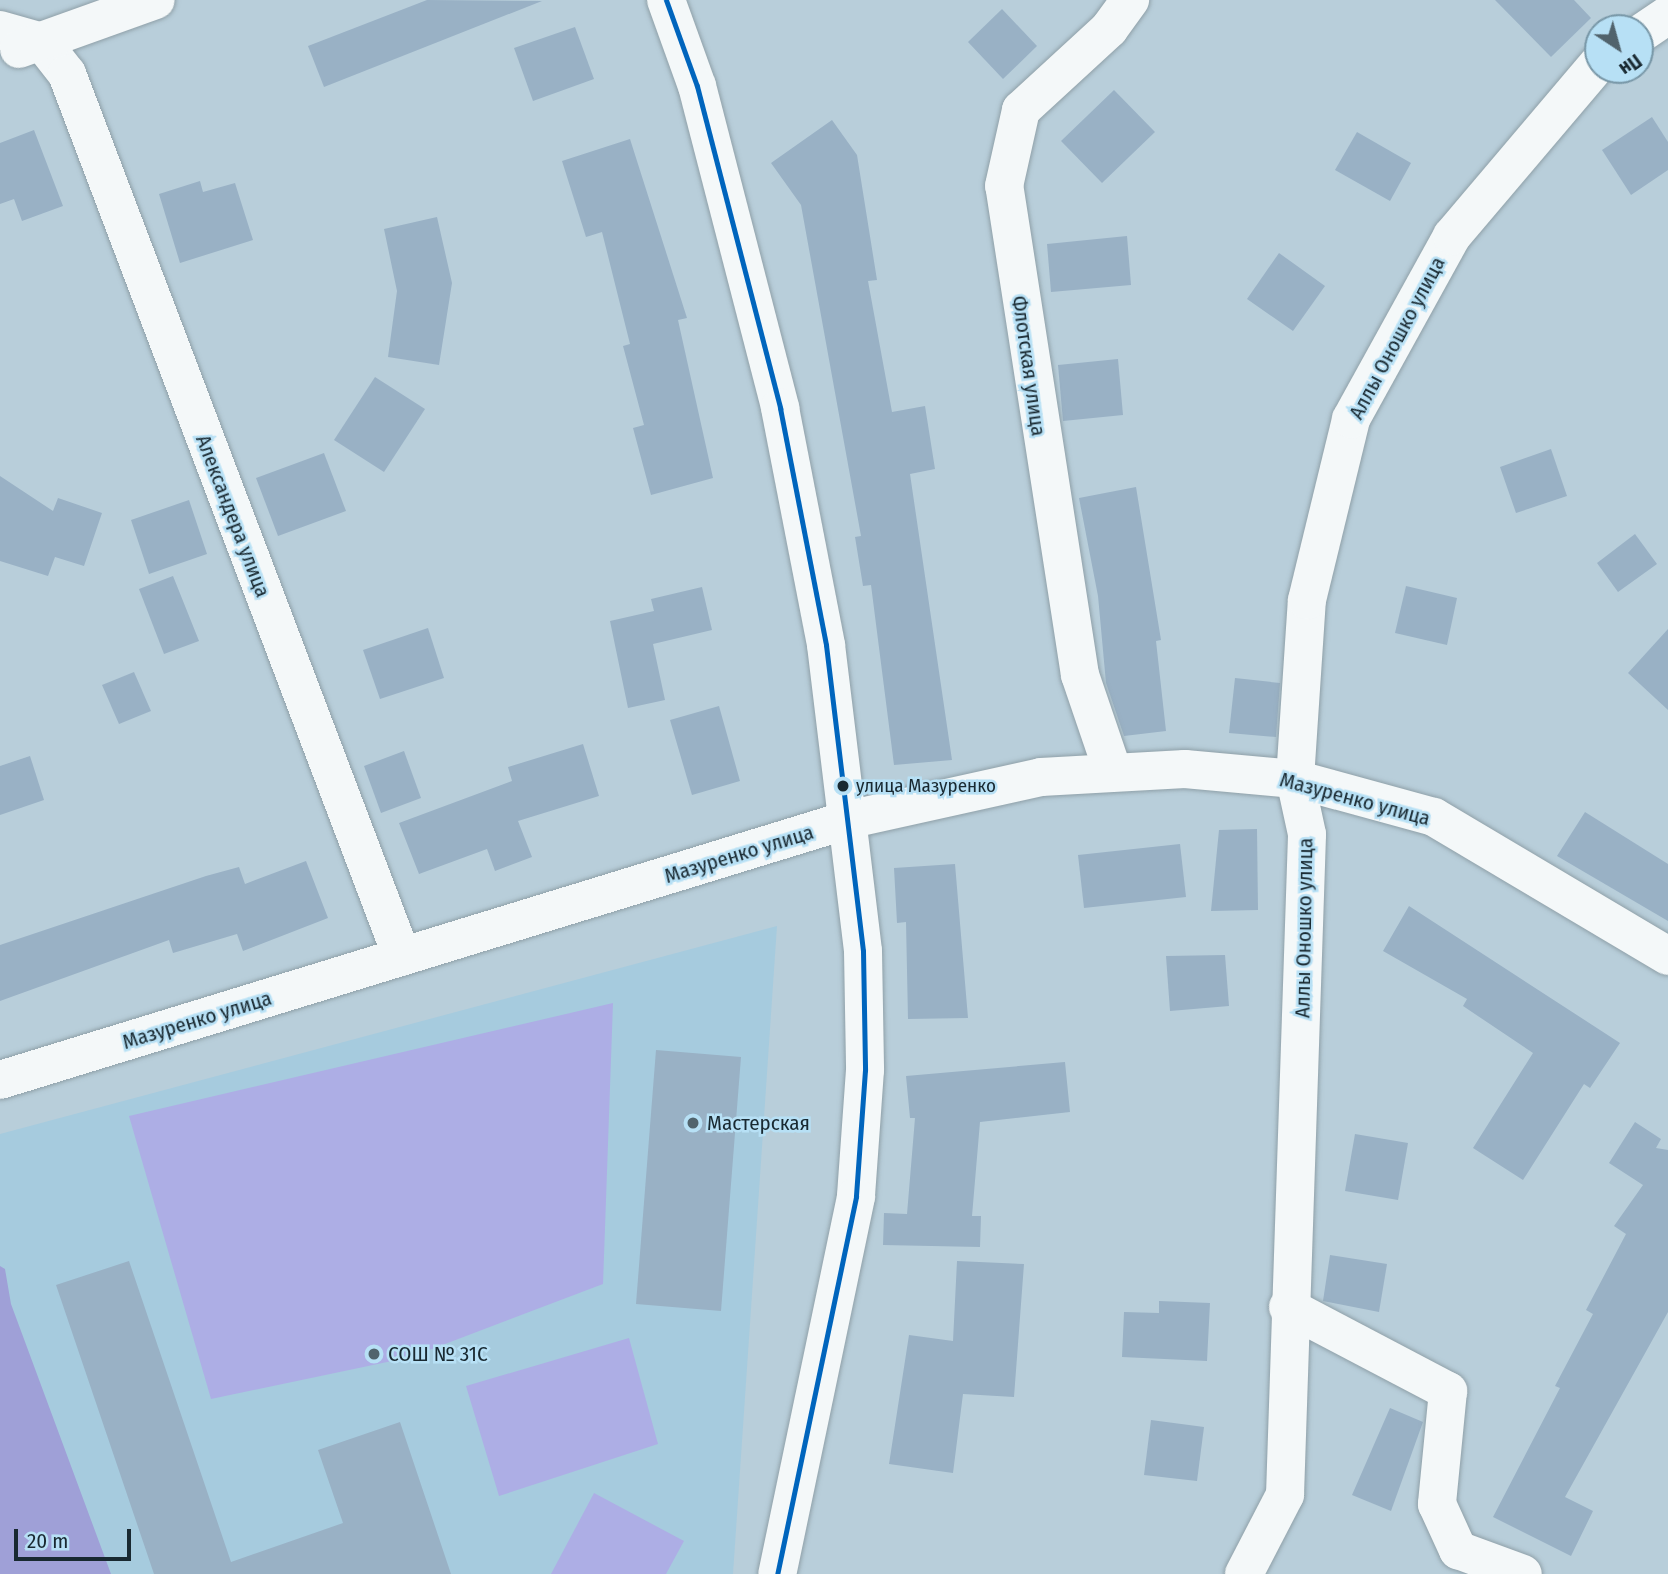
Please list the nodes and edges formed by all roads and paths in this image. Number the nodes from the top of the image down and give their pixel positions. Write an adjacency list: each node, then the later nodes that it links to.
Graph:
1 (156, 0): 6 (street)
2 (666, 0): 14 (street)
3 (1130, 0): 12 (street, Флотская улица)
4 (1658, 0): 5 (street)
5 (1668, 13)
6 (90, 14): 8 (street); 10 (street)
7 (0, 30): 8 (street)
8 (42, 43): 9 (street); 10 (street, Александера улица)
9 (0, 55)
10 (66, 75): 16 (street, Александера улица)
11 (1584, 80): 13 (street, Аллы Оношко улица)
12 (1113, 772): 13 (street, Мазуренко улица); 14 (street, Мазуренко улица)
13 (1295, 779): 15 (street, Мазуренко улица); 18 (street, Аллы Оношко улица)
14 (847, 820): 16 (street, Мазуренко улица); 19 (street)
15 (1668, 956)
16 (402, 957): 17 (street, Мазуренко улица)
17 (0, 1080)
18 (1288, 1307): 20 (street, Аллы Оношко улица); 21 (street)
19 (777, 1574)
20 (1244, 1574)
21 (1523, 1574)

